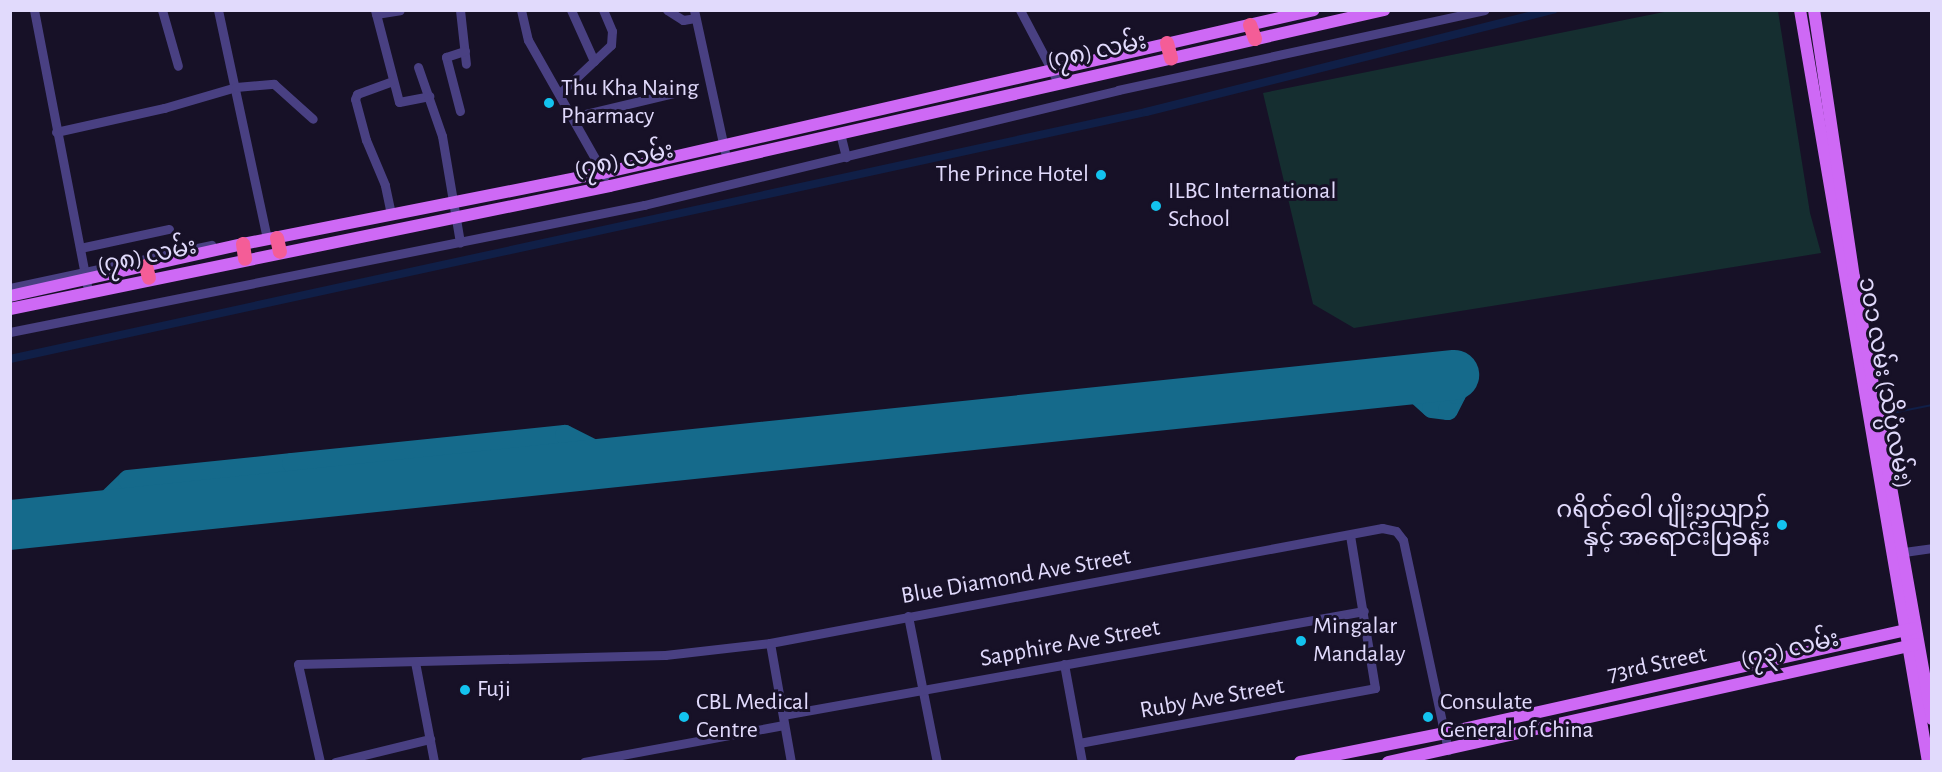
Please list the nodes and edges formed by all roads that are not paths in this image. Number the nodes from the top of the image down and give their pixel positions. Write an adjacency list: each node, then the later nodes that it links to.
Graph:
1 (34, 10): 38 (street)
2 (162, 10): 26 (street)
3 (218, 10): 31 (street)
4 (400, 10): 16 (street)
5 (460, 10): 22 (street)
6 (521, 10): 33 (street)
7 (571, 10): 24 (street)
8 (603, 10): 24 (street)
9 (667, 10): 17 (street)
10 (1020, 10): 28 (street)
11 (1314, 10): 19 (main road, (၇၈) လမ်း)
12 (1383, 10): 20 (main road, (၇၈) လမ်း)
13 (1485, 10): 18 (street)
14 (1800, 10): 66 (main road, ၁၀၁ လမ်း (သိပ္ပံလမ်း))
15 (1815, 10): 63 (main road, ၁၀၁ လမ်း (သိပ္ပံလမ်း))
16 (375, 12): 29 (street)
17 (695, 14): 40 (street)
18 (1447, 15): 41 (street)
19 (1250, 25): 20 (highway); 21 (main road, (၇၈) လမ်း)
20 (1255, 39): 23 (main road, (၇၈) လမ်း)
21 (1167, 43): 23 (highway); 28 (main road, (၇၈) လမ်း)
22 (465, 51): 25 (street); 35 (street)
23 (1171, 58): 30 (main road, (၇၈) လမ်း)
24 (594, 61): 33 (street)
25 (466, 64)
26 (178, 66)
27 (418, 67): 34 (street)
28 (1048, 68): 30 (street); 40 (main road, (၇၈) လမ်း)
29 (393, 81): 34 (street); 46 (street)
30 (1058, 82): 39 (main road, (၇၈) လမ်း)
31 (236, 87): 37 (street); 38 (street); 49 (street)
32 (686, 90): 36 (street)
33 (560, 93): 36 (street)
34 (429, 96): 45 (street)
35 (460, 111)
36 (573, 117): 43 (street)
37 (313, 119)
38 (56, 132): 52 (street)
39 (840, 133): 41 (street); 42 (main road, (၇၈) လမ်း)
40 (723, 144): 42 (street); 43 (main road, (၇၈) လမ်း)
41 (846, 157): 50 (street)
42 (726, 160): 44 (main road, (၇၈) လမ်း)
43 (603, 173): 44 (street); 45 (main road, (၇၈) လမ်း)
44 (610, 186): 47 (main road, (၇၈) လမ်း)
45 (453, 202): 46 (main road, (၇၈) လမ်း); 47 (street)
46 (391, 214): 49 (main road, (၇၈) လမ်း)
47 (456, 216): 50 (street); 53 (main road, (၇၈) လမ်း)
48 (169, 229): 52 (street)
49 (270, 237): 51 (main road, (၇၈) လမ်း); 53 (highway); 56 (street)
50 (460, 242): 60 (street)
51 (243, 244): 54 (highway); 55 (main road, (၇၈) လမ်း)
52 (80, 248): 56 (street)
53 (280, 252): 54 (main road, (၇၈) လမ်း)
54 (245, 258): 55 (main road, (၇၈) လမ်း)
55 (147, 272): 56 (main road, (၇၈) လမ်း)
56 (87, 281): 57 (street); 58 (main road, (၇၈) လမ်း); 59 (main road, (၇၈) လမ်း)
57 (10, 288)
58 (10, 296)
59 (10, 309)
60 (10, 332)
61 (1350, 535): 64 (street, Ruby Ave Street); 65 (street, Blue Diamond Ave Street); 75 (street, Blue Diamond Ave Street)
62 (1932, 548): 63 (street)
63 (1904, 552): 66 (main road, ၁၀၁ လမ်း (သိပ္ပံလမ်း))
64 (1364, 611): 70 (street, Sapphire Ave Street); 77 (street, Ruby Ave Street)
65 (909, 616): 67 (street, Blue Diamond Ave Street); 71 (street)
66 (1912, 629): 68 (main road, ၁၀၁ လမ်း (သိပ္ပံလမ်း)); 75 (main road, 73rd Street)
67 (770, 643): 69 (street, Blue Diamond Ave Street); 72 (street)
68 (1915, 644): 73 (main road, ၁၀၁ လမ်း (သိပ္ပံလမ်း)); 78 (main road, (၇၃) လမ်း); 89 (main road, ၁၀၁ လမ်း (သိပ္ပံလမ်း))
69 (415, 662): 76 (street); 80 (street, Blue Diamond Ave Street)
70 (1065, 664): 71 (street, Sapphire Ave Street); 77 (street)
71 (923, 689): 72 (street, Sapphire Ave Street); 85 (street)
72 (783, 715): 74 (street)
73 (1932, 719)
74 (784, 725): 83 (street); 84 (street)
75 (1445, 734): 78 (street, Blue Diamond Ave Street); 79 (main road, 73rd Street)
76 (430, 739): 81 (street); 82 (street)
77 (1078, 743): 86 (street)
78 (1449, 756): 88 (main road, (၇၃) လမ်း)
79 (1346, 757): 87 (main road, 73rd Street)
80 (320, 762)
81 (335, 762)
82 (434, 762)
83 (584, 762)
84 (791, 762)
85 (937, 762)
86 (1082, 762)
87 (1300, 762)
88 (1388, 762)
89 (1929, 762)

